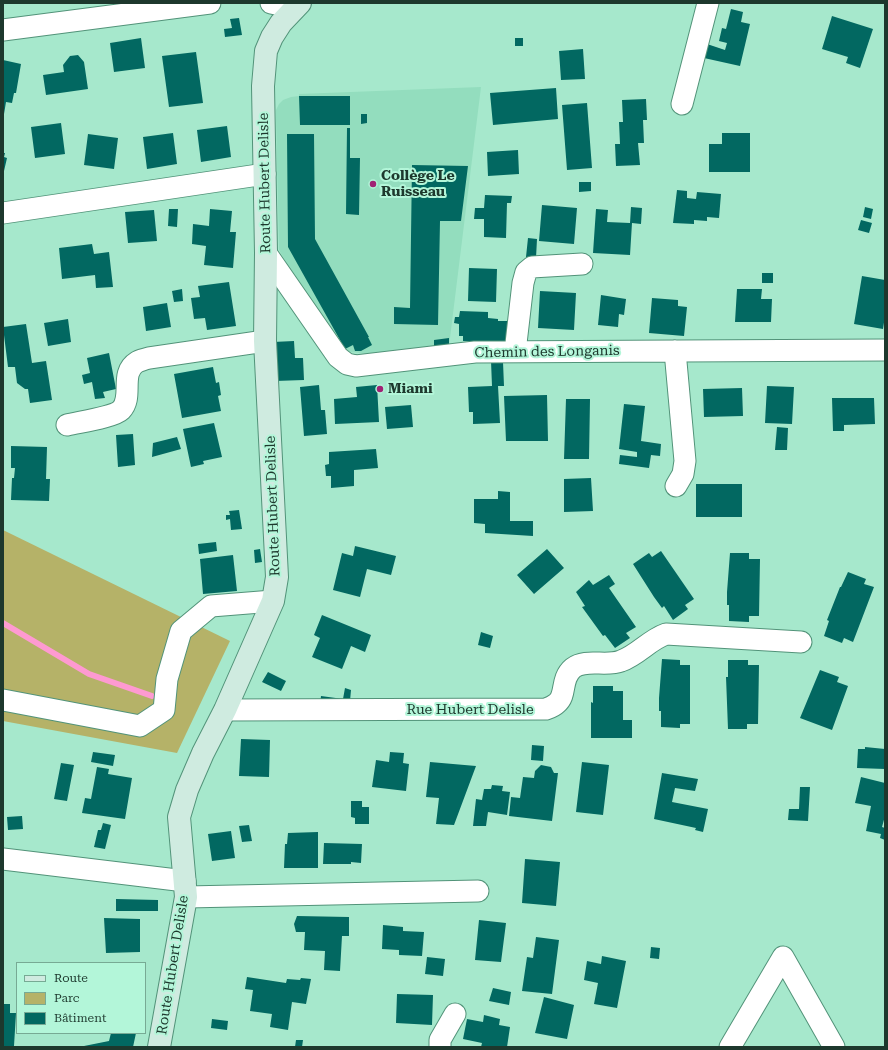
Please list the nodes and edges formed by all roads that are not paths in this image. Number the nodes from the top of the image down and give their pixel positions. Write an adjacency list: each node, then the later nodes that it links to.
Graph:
1 (210, 3): 5 (street)
2 (271, 3): 4 (street)
3 (708, 3): 6 (street)
4 (297, 5): 7 (main road, Route Hubert Delisle)
5 (3, 30)
6 (682, 104)
7 (265, 174): 8 (street); 9 (main road, Route Hubert Delisle)
8 (3, 213)
9 (266, 253): 11 (main road, Route Hubert Delisle); 14 (street, Chemin des Longanis)
10 (582, 264): 14 (street)
11 (265, 341): 15 (street); 17 (main road, Route Hubert Delisle)
12 (885, 350): 13 (street, Chemin des Longanis)
13 (675, 351): 14 (street, Chemin des Longanis); 16 (street)
14 (515, 352)
15 (67, 425)
16 (676, 486)
17 (273, 601): 19 (street); 20 (main road, Route Hubert Delisle)
18 (801, 642): 20 (street, Rue Hubert Delisle)
19 (3, 700)
20 (225, 710): 22 (main road, Route Hubert Delisle)
21 (3, 859): 22 (street)
22 (185, 889): 23 (street); 25 (main road, Route Hubert Delisle)
23 (478, 891)
24 (455, 1014): 26 (street)
25 (159, 1047)
26 (440, 1047)
27 (730, 1047): 28 (street)
28 (834, 1047)

